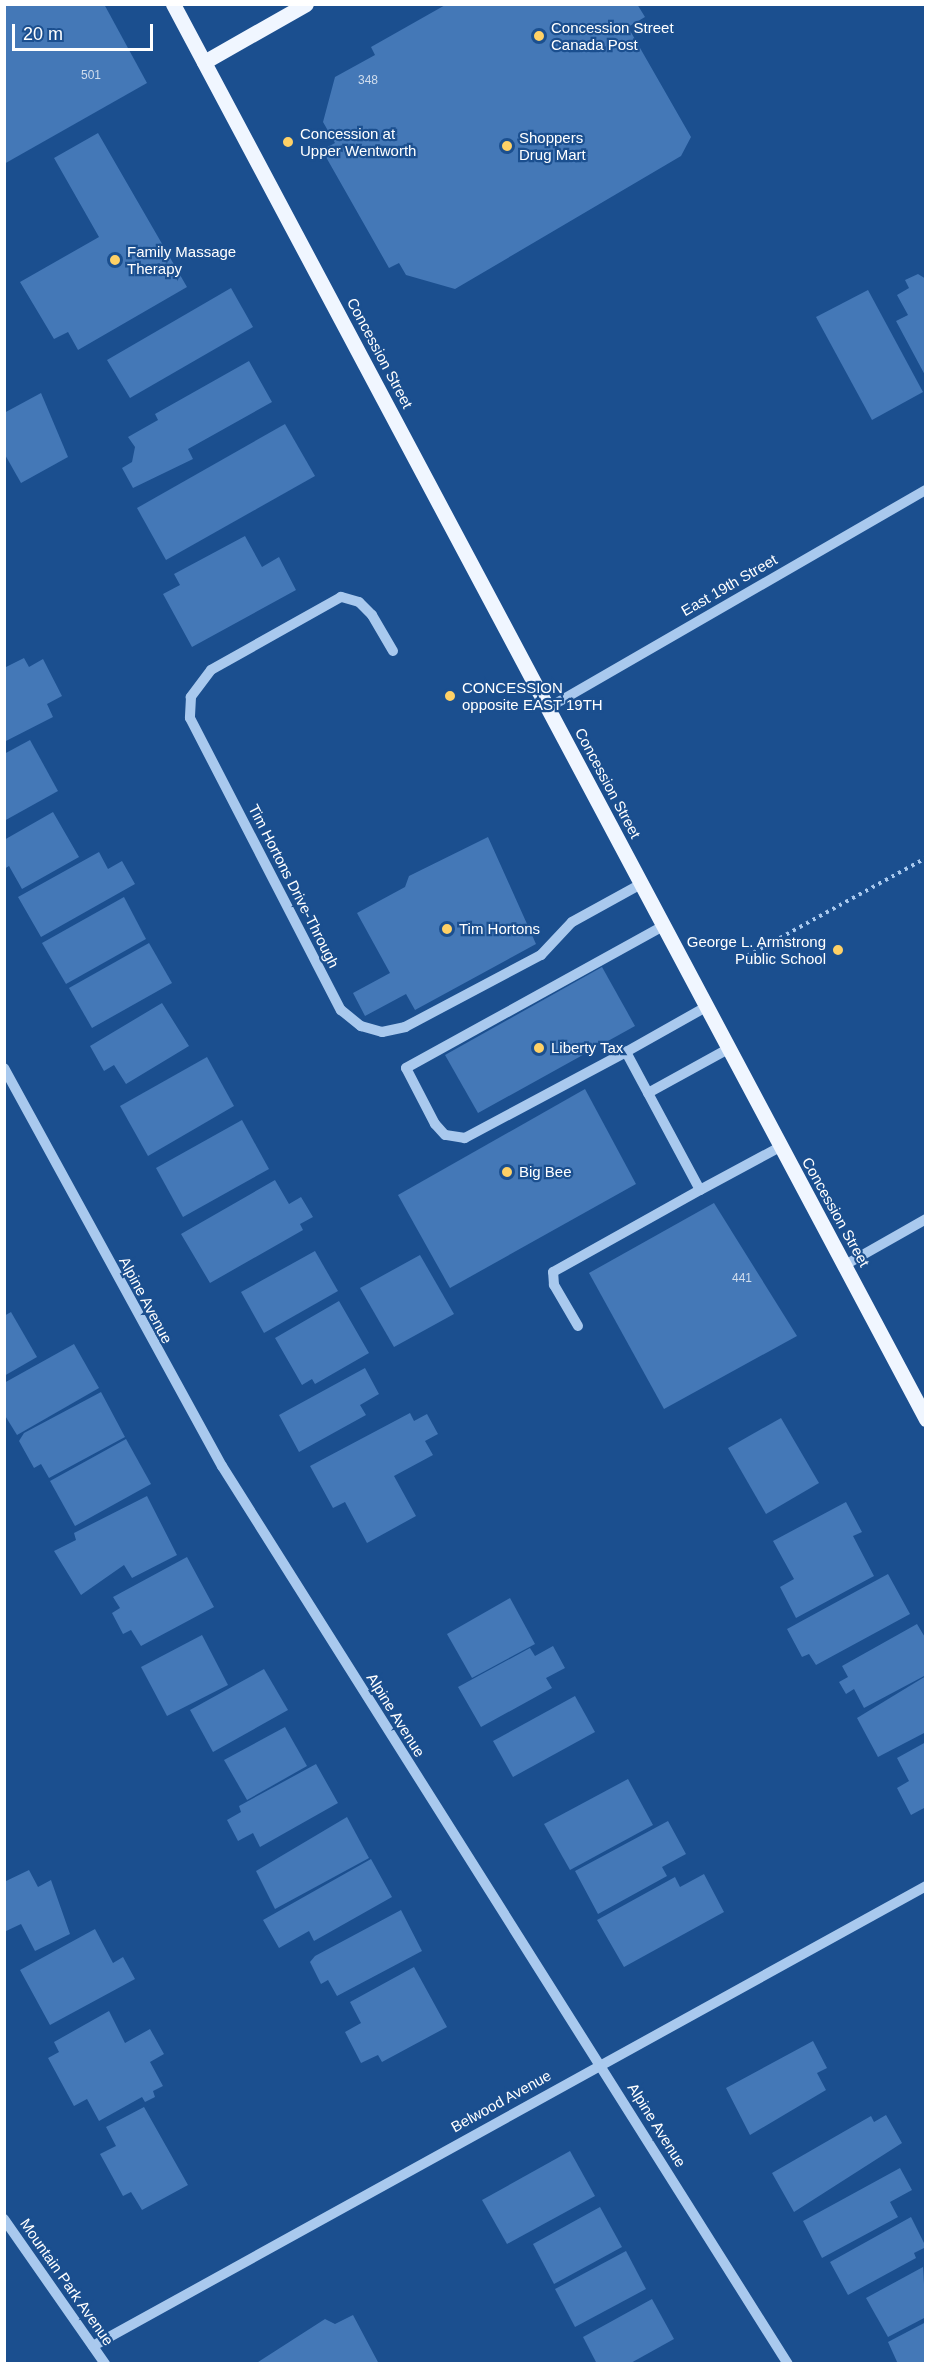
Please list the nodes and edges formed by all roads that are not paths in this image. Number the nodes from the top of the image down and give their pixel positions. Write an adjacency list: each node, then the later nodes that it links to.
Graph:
1 (173, 4): 3 (main road, Concession Street)
2 (306, 4): 3 (main road)
3 (204, 62): 6 (main road, Concession Street)
4 (926, 490): 6 (street, East 19th Street)
5 (393, 651): 7 (street, Tim Hortons Drive-Through)
6 (548, 708): 7 (main road, Concession Street)
7 (641, 884): 8 (main road, Concession Street)
8 (663, 926): 9 (main road, Concession Street); 11 (street)
9 (706, 1007): 10 (main road, Concession Street); 11 (street)
10 (728, 1049): 13 (street); 14 (main road, Concession Street)
11 (626, 1052): 13 (street)
12 (4, 1068): 21 (street, Alpine Avenue)
13 (648, 1093): 15 (street)
14 (780, 1148): 15 (street); 17 (main road, Concession Street)
15 (700, 1190): 18 (street)
16 (926, 1219): 17 (street)
17 (845, 1265): 19 (main road, Concession Street)
18 (578, 1326)
19 (926, 1419)
20 (926, 1886): 21 (street, Belwood Avenue)
21 (600, 2064): 23 (street, Belwood Avenue); 25 (street, Alpine Avenue)
22 (4, 2219): 23 (street, Mountain Park Avenue)
23 (93, 2346): 24 (street, Mountain Park Avenue)
24 (105, 2364)
25 (788, 2364)

